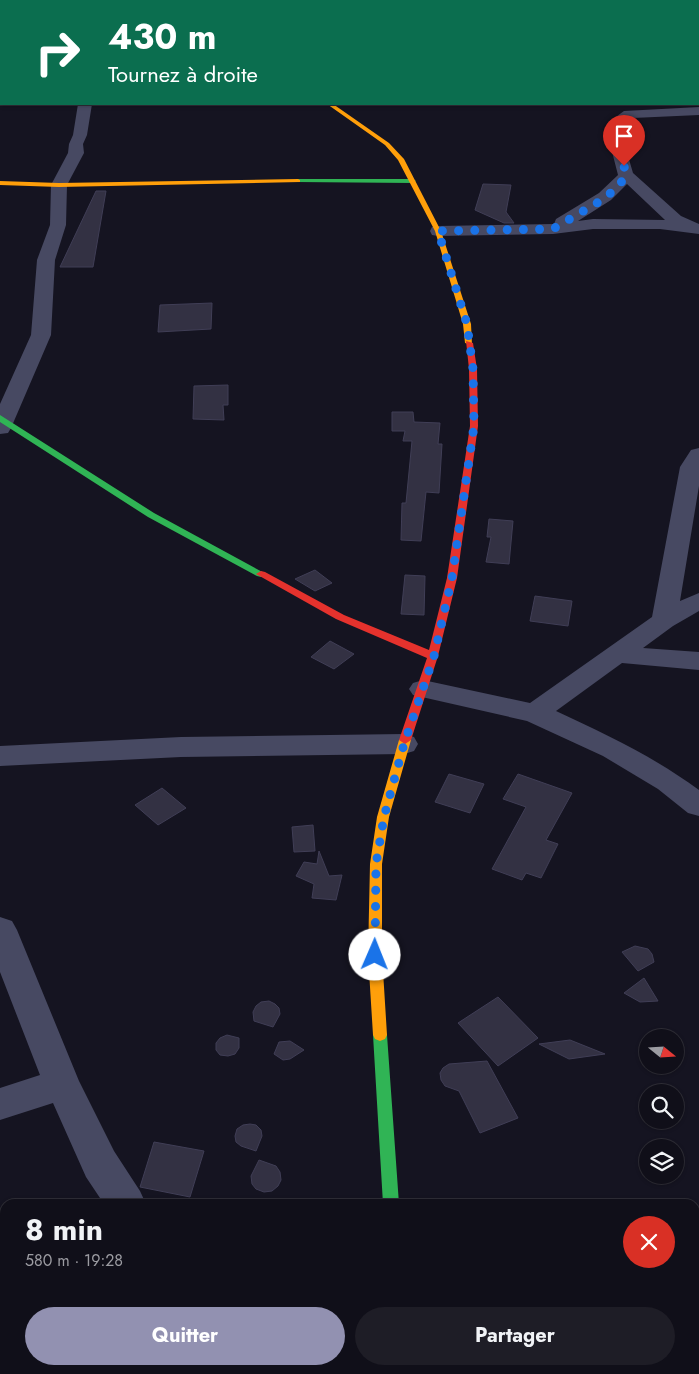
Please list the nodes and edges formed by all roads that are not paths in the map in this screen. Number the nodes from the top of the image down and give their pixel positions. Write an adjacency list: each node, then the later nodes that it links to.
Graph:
1 (85, 105): 8 (street)
2 (331, 105): 6 (main road)
3 (626, 109): 4 (street); 5 (street)
4 (699, 111)
5 (626, 175): 9 (street); 10 (street)
6 (413, 181): 8 (main road); 11 (main road)
7 (0, 183): 8 (main road)
8 (59, 185): 12 (street)
9 (695, 228): 10 (street)
10 (553, 229): 11 (street)
11 (438, 231): 17 (main road)
12 (1, 422): 17 (main road)
13 (699, 455): 15 (street)
14 (699, 601): 15 (street)
15 (664, 620): 16 (street)
16 (617, 654): 18 (street); 20 (street)
17 (434, 656): 19 (main road)
18 (699, 661)
19 (423, 689): 20 (street); 21 (main road)
20 (535, 713): 23 (street)
21 (404, 744): 22 (street); 28 (main road)
22 (0, 756)
23 (699, 805)
24 (0, 930): 25 (street)
25 (62, 1084): 26 (street); 27 (street)
26 (0, 1104)
27 (123, 1199)
28 (391, 1199)

